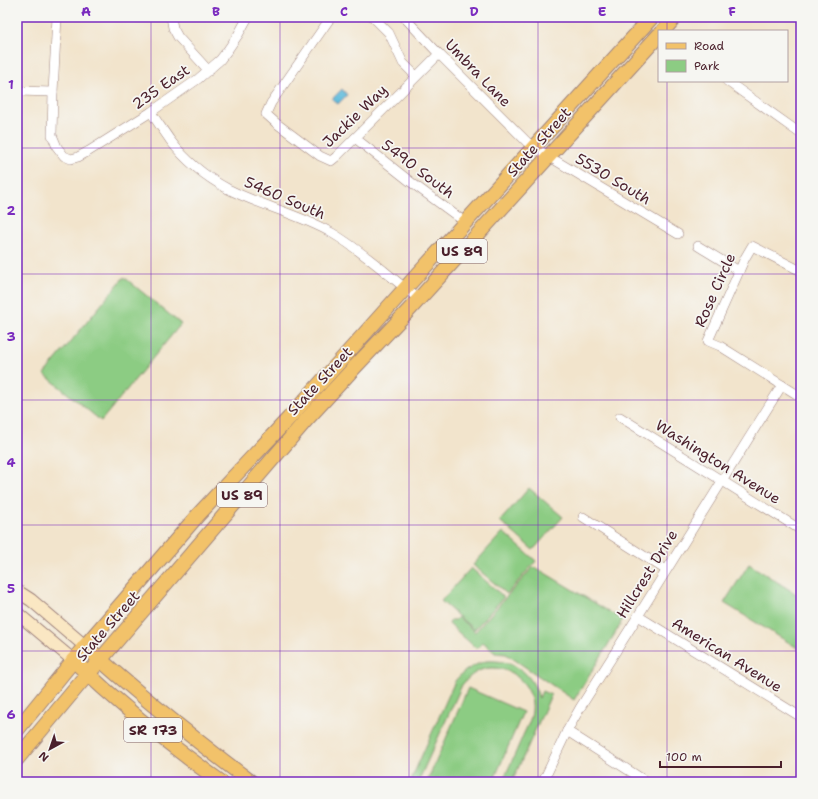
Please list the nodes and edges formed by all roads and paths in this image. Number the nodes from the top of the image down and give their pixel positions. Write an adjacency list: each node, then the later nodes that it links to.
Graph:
1 (57, 17): 16 (street)
2 (170, 17): 12 (street)
3 (248, 17): 12 (street, 235 East)
4 (331, 17): 19 (street, Jackie Way)
5 (373, 17): 13 (street)
6 (404, 17): 11 (street, Umbra Lane)
7 (652, 17): 20 (main road, State Street / US 89)
8 (675, 17): 9 (main road)
9 (664, 30)
10 (658, 36): 21 (main road, State Street / US 89)
11 (439, 54): 13 (street, Jackie Way); 20 (street, Umbra Lane)
12 (209, 71): 17 (street, 235 East)
13 (416, 76): 19 (street, Jackie Way)
14 (728, 82): 18 (street)
15 (17, 91): 16 (street)
16 (53, 92): 17 (street, 235 East)
17 (151, 112): 27 (street, 5460 South)
18 (801, 134)
19 (355, 138): 22 (street, 5490 South)
20 (534, 147): 21 (street, 5530 South); 22 (main road, State Street / US 89)
21 (548, 156): 23 (street, 5530 South); 28 (main road, State Street / US 89)
22 (465, 222): 27 (main road, State Street / US 89)
23 (678, 234)
24 (698, 246): 25 (street)
25 (739, 271): 26 (street, Rose Circle); 29 (street, Rose Circle)
26 (801, 271)
27 (405, 289): 28 (street, 5460 South); 39 (main road, State Street / US 89)
28 (419, 299): 41 (main road, State Street / US 89)
29 (782, 385): 30 (street, Rose Circle); 32 (street, Hillcrest Drive)
30 (801, 397)
31 (620, 417): 32 (street, Washington Avenue)
32 (722, 481): 34 (street, Washington Avenue); 35 (street, Hillcrest Drive)
33 (583, 517): 35 (street)
34 (801, 530)
35 (666, 570): 38 (street, Hillcrest Drive)
36 (17, 591): 39 (main road)
37 (17, 613): 40 (main road)
38 (638, 616): 43 (street, American Avenue); 45 (street, Hillcrest Drive)
39 (85, 646): 40 (main road, State Street / US 89); 41 (main road, SR 173)
40 (73, 660): 42 (main road, SR 173); 44 (main road, State Street / US 89)
41 (101, 660): 42 (main road, State Street / US 89); 48 (main road, SR 173)
42 (88, 675): 46 (main road, State Street / US 89); 47 (main road, SR 173)
43 (801, 717)
44 (17, 730)
45 (567, 731): 49 (street, Hillcrest Drive); 50 (street)
46 (17, 759)
47 (221, 782)
48 (252, 782)
49 (543, 782)
50 (647, 782)

